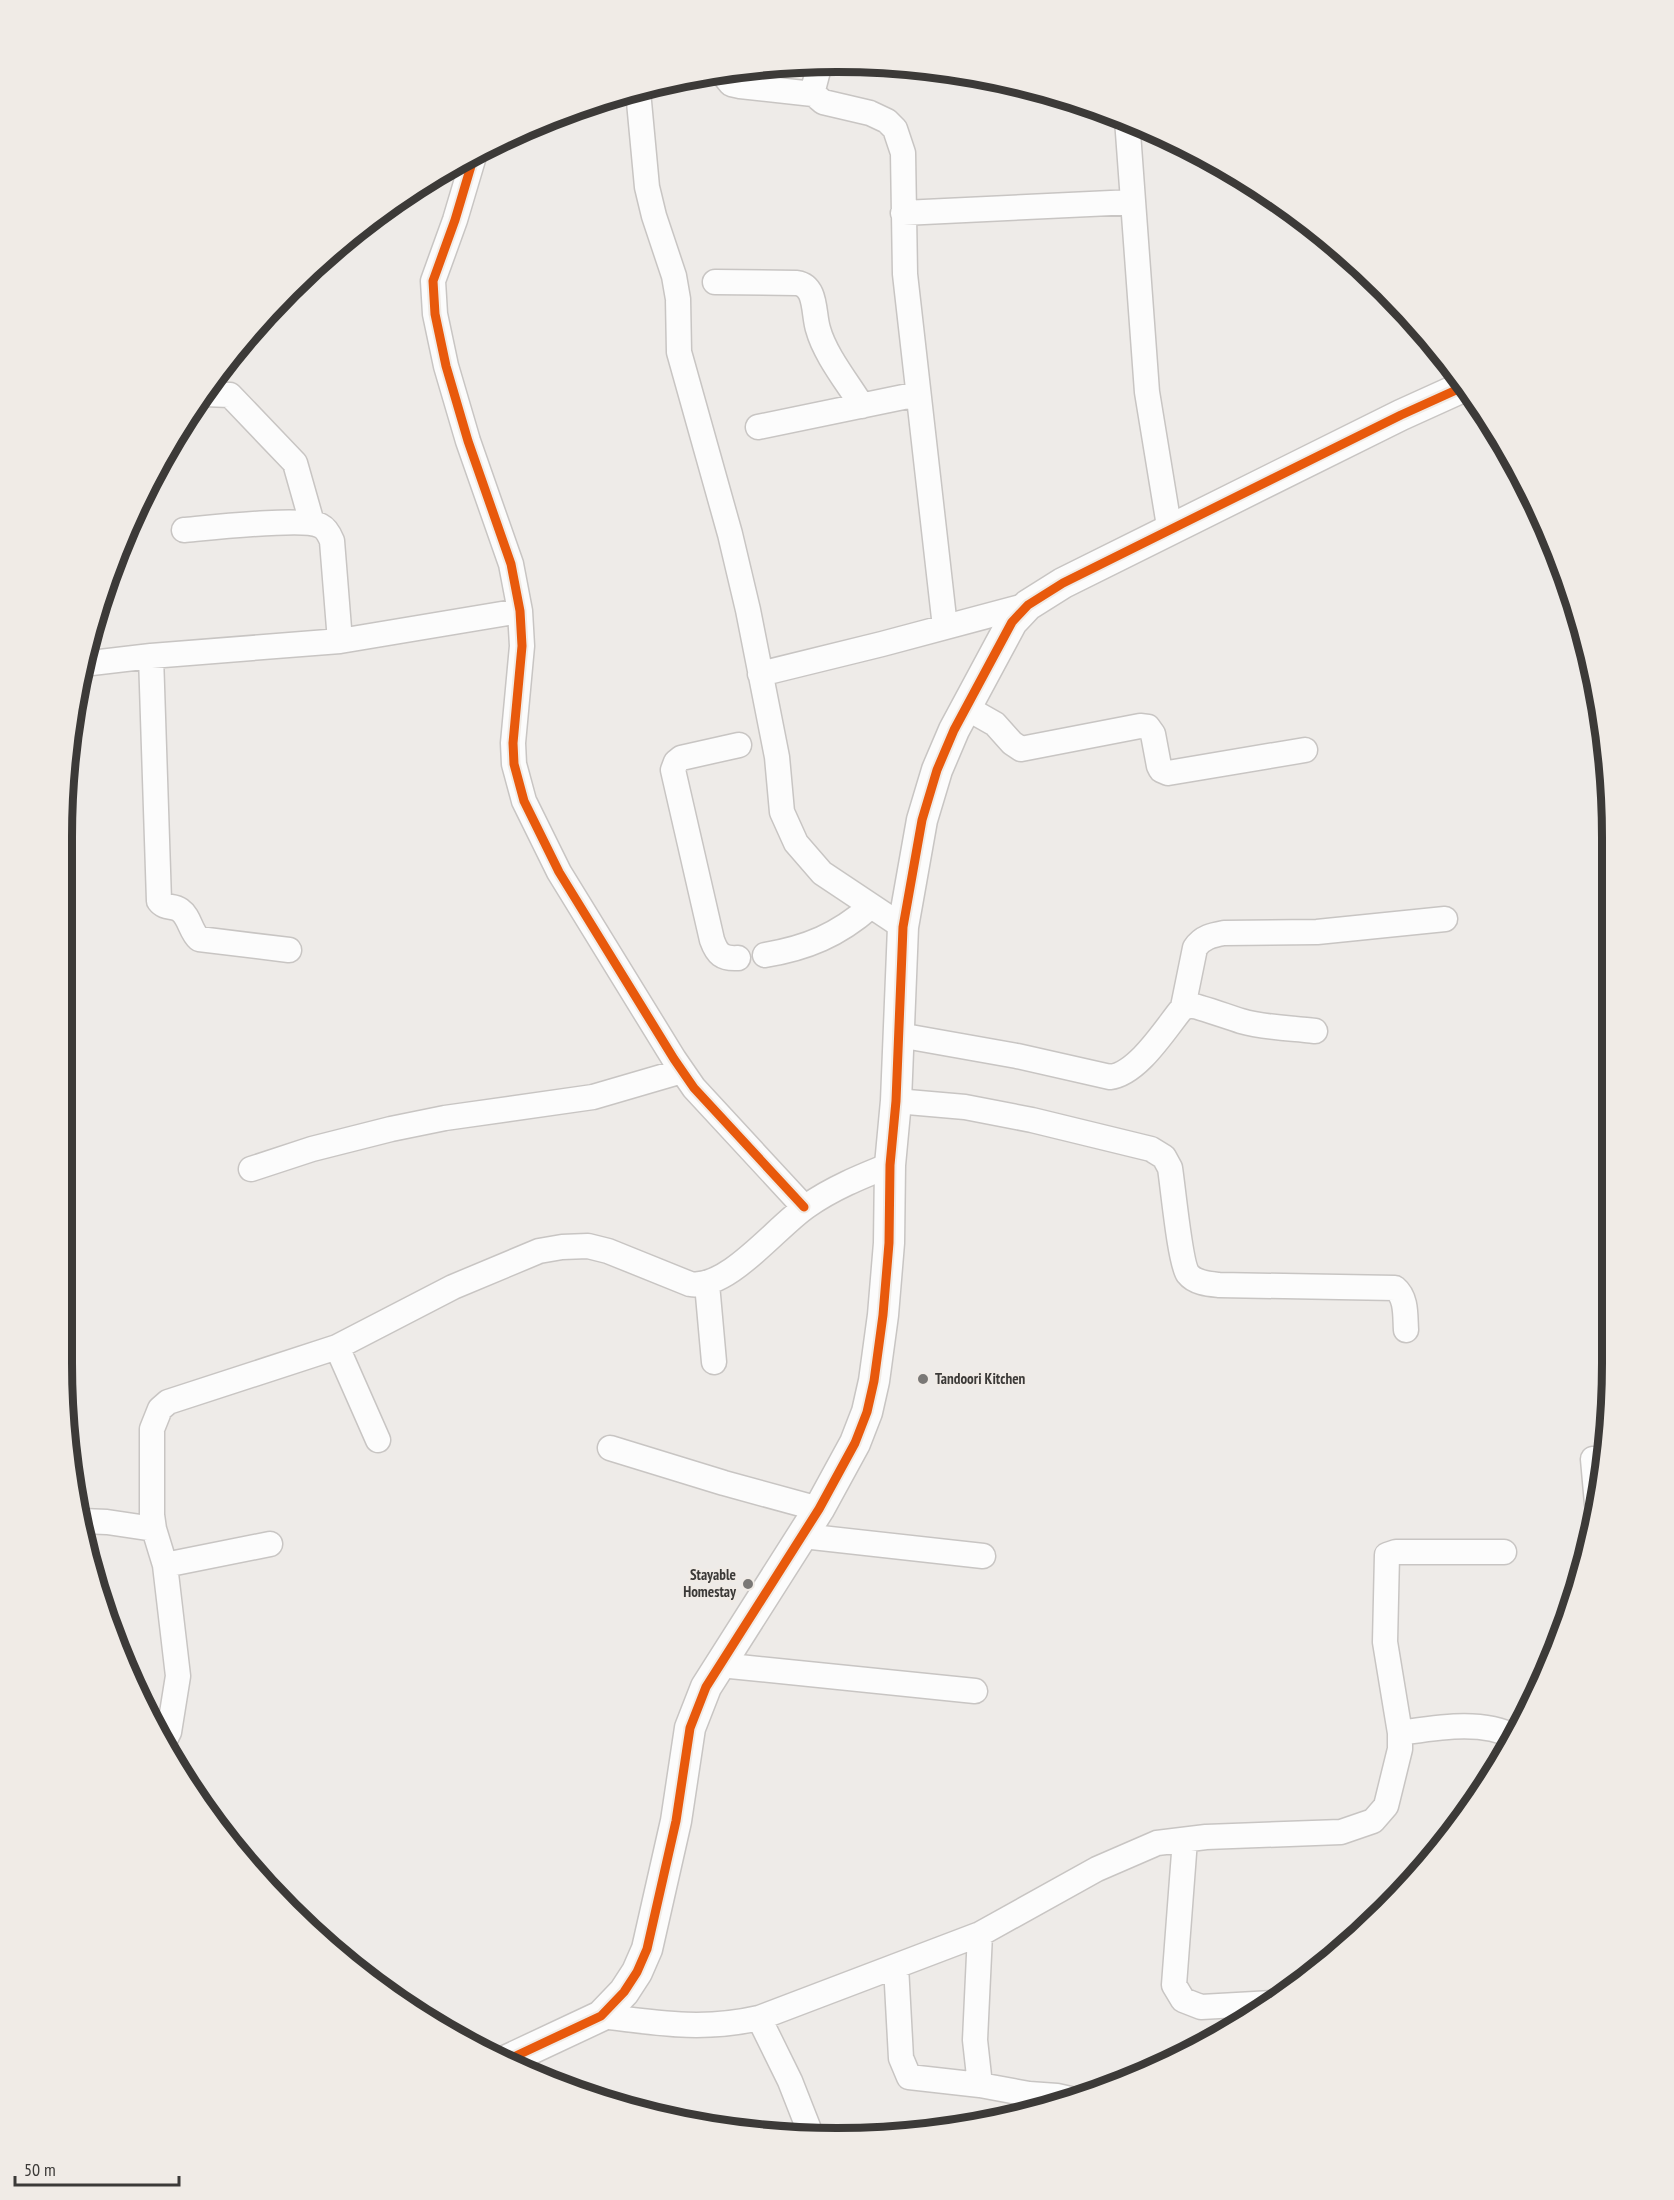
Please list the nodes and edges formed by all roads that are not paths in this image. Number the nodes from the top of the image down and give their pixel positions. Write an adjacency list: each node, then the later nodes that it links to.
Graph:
1 (818, 73): 3 (street)
2 (726, 81): 3 (street)
3 (813, 94): 8 (street)
4 (639, 98): 24 (street)
5 (1128, 129): 7 (street)
6 (471, 166): 19 (street)
7 (1132, 202): 8 (street); 17 (street)
8 (903, 213): 12 (street)
9 (715, 282): 13 (street)
10 (1457, 389): 17 (street)
11 (213, 394): 15 (street)
12 (918, 394): 13 (street); 20 (street)
13 (862, 405): 14 (street)
14 (758, 427)
15 (312, 524): 16 (street); 21 (street)
16 (184, 530)
17 (1170, 532): 18 (street)
18 (1028, 605): 20 (street); 25 (street)
19 (520, 611): 21 (street); 37 (street)
20 (945, 627): 24 (street)
21 (340, 641): 22 (street)
22 (151, 656): 23 (street); 31 (street)
23 (93, 663)
24 (760, 674): 28 (street)
25 (966, 707): 27 (street); 30 (street)
26 (739, 746): 33 (street)
27 (1305, 750)
28 (870, 907): 30 (street); 32 (street)
29 (1444, 919): 34 (street)
30 (903, 927): 36 (street)
31 (289, 950)
32 (765, 955)
33 (738, 958)
34 (1183, 1007): 35 (street); 36 (street)
35 (1315, 1031)
36 (899, 1035): 38 (street)
37 (682, 1071): 40 (street); 41 (street)
38 (896, 1101): 39 (street); 43 (street)
39 (890, 1166): 41 (street); 50 (street)
40 (251, 1169)
41 (804, 1207): 42 (street)
42 (707, 1284): 44 (street); 45 (street)
43 (1406, 1330)
44 (337, 1347): 46 (street); 52 (street)
45 (714, 1362)
46 (378, 1440)
47 (610, 1448): 50 (street)
48 (1593, 1460): 49 (street)
49 (1594, 1470)
50 (819, 1509): 53 (street)
51 (89, 1521): 52 (street)
52 (154, 1529): 57 (street)
53 (803, 1536): 56 (street); 58 (street)
54 (270, 1544): 57 (street)
55 (1504, 1552): 60 (street)
56 (983, 1556)
57 (165, 1565): 61 (street)
58 (720, 1665): 59 (street); 67 (street)
59 (975, 1691)
60 (1400, 1733): 62 (street); 63 (street)
61 (168, 1734)
62 (1506, 1734)
63 (1185, 1840): 64 (street); 66 (street)
64 (980, 1934): 65 (street); 70 (street)
65 (896, 1966): 68 (street); 70 (street)
66 (1254, 2004)
67 (601, 2016): 68 (street); 69 (street)
68 (759, 2018): 72 (street)
69 (515, 2056)
70 (980, 2085): 71 (street)
71 (1055, 2096)
72 (808, 2127)

